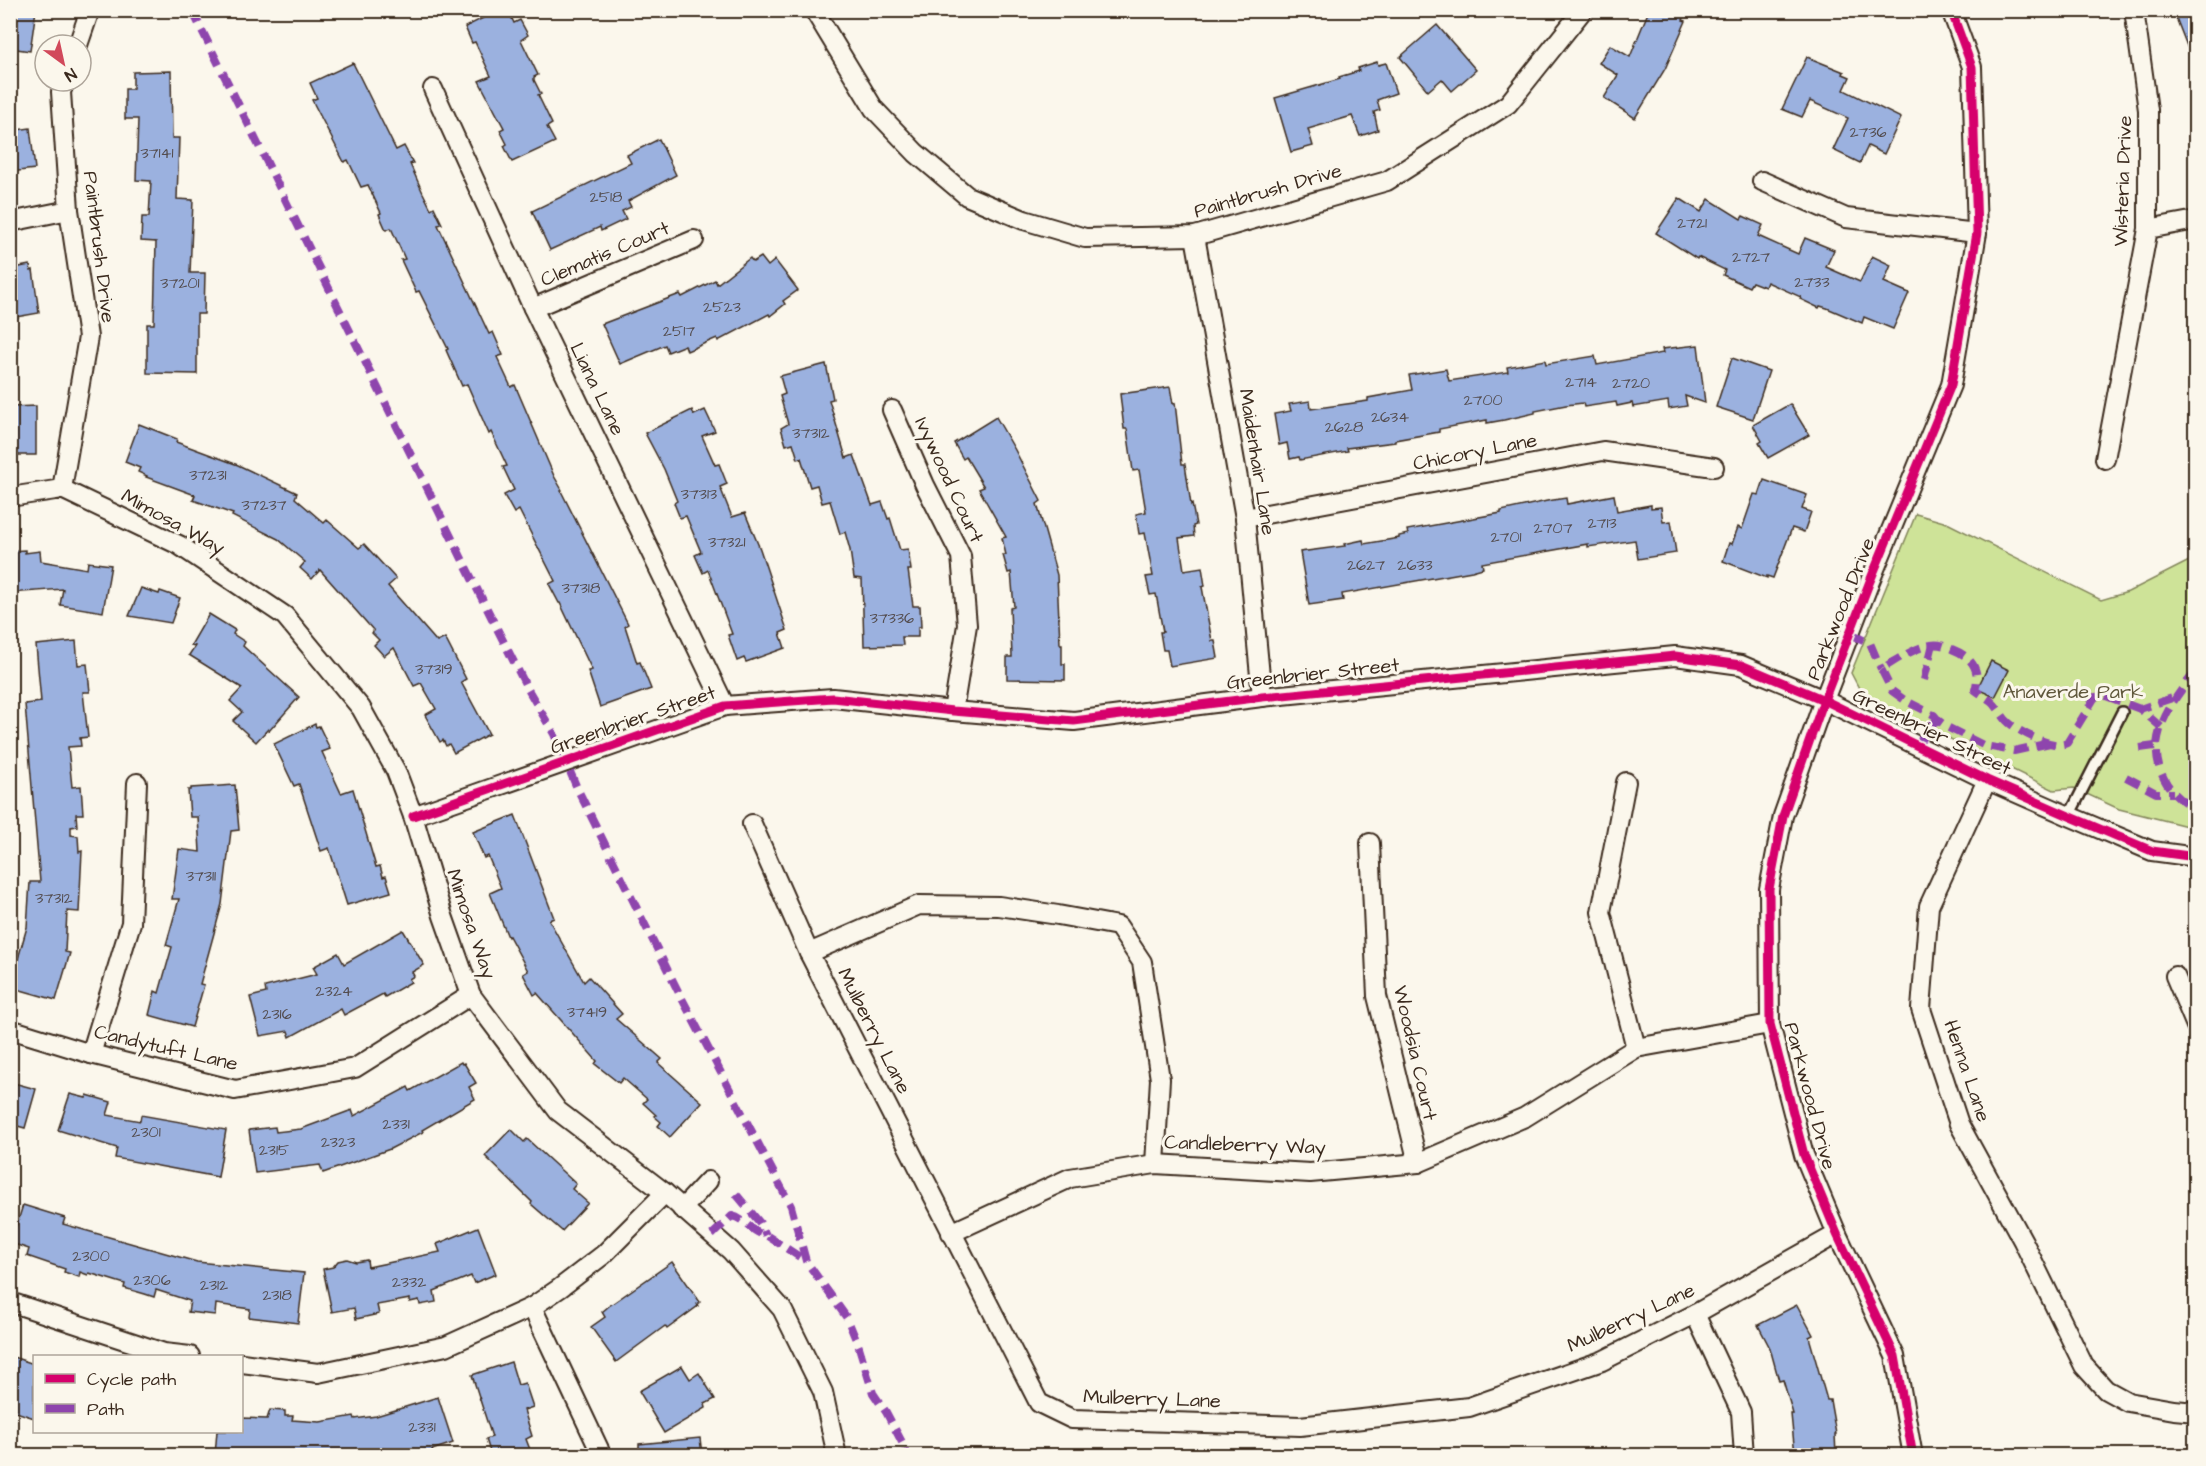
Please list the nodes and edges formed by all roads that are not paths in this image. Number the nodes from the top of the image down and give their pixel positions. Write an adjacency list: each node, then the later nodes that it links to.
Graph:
1 (90, 10): 6 (street)
2 (814, 10): 15 (street, Paintbrush Drive)
3 (1583, 10): 15 (street, Paintbrush Drive)
4 (1951, 10): 14 (street, Parkwood Drive)
5 (2134, 10): 13 (street, Wisteria Drive)
6 (82, 33)
7 (433, 89): 17 (street, Liana Lane)
8 (61, 93): 10 (street, Paintbrush Drive)
9 (1762, 181): 14 (street)
10 (69, 210): 12 (street); 21 (street, Paintbrush Drive)
11 (2196, 220): 13 (street)
12 (10, 222)
13 (2148, 229): 19 (street, Wisteria Drive)
14 (1977, 233): 25 (street, Parkwood Drive)
15 (1195, 236): 23 (street, Maidenhair Lane)
16 (694, 240): 17 (street, Clematis Court)
17 (534, 308): 26 (street, Liana Lane)
18 (892, 410): 27 (street, Ivywood Court)
19 (2105, 459)
20 (1714, 467): 23 (street, Chicory Lane)
21 (62, 489): 22 (street); 32 (street, Mimosa Way)
22 (10, 497)
23 (1245, 518): 24 (street, Maidenhair Lane)
24 (1262, 697): 25 (street, Greenbrier Street); 27 (street, Greenbrier Street)
25 (1824, 700): 29 (street, Greenbrier Street); 40 (street, Parkwood Drive)
26 (725, 706): 27 (street, Greenbrier Street); 32 (street, Greenbrier Street)
27 (953, 711)
28 (2122, 712): 33 (lane)
29 (1987, 780): 33 (street, Greenbrier Street); 57 (street, Henna Lane)
30 (1626, 782): 43 (street)
31 (137, 783): 44 (street)
32 (413, 816): 39 (street, Mimosa Way)
33 (2069, 816): 36 (street, Greenbrier Street)
34 (752, 824): 37 (street, Mulberry Lane)
35 (1370, 843): 46 (street, Woodsia Court)
36 (2196, 857)
37 (810, 953): 45 (street); 50 (street, Mulberry Lane)
38 (2175, 976): 41 (street)
39 (471, 995): 44 (street, Candytuft Lane); 48 (street, Mimosa Way)
40 (1770, 1024): 43 (street, Candleberry Way); 51 (street, Parkwood Drive)
41 (2196, 1026)
42 (10, 1029): 44 (street, Candytuft Lane)
43 (1636, 1048): 46 (street, Candleberry Way)
44 (91, 1054)
45 (1155, 1164): 46 (street, Candleberry Way); 50 (street, Candleberry Way)
46 (1418, 1164)
47 (708, 1181): 49 (street)
48 (664, 1193): 49 (street, Mimosa Way); 53 (street)
49 (682, 1209): 59 (street, Mimosa Way)
50 (951, 1233): 54 (street, Mulberry Lane)
51 (1837, 1234): 54 (street, Mulberry Lane); 61 (street, Parkwood Drive)
52 (10, 1302): 55 (street)
53 (532, 1307): 56 (street); 58 (street)
54 (1695, 1314): 60 (street)
55 (181, 1355)
56 (243, 1363)
57 (2196, 1412)
58 (599, 1449)
59 (837, 1455)
60 (1744, 1455)
61 (1913, 1455)

